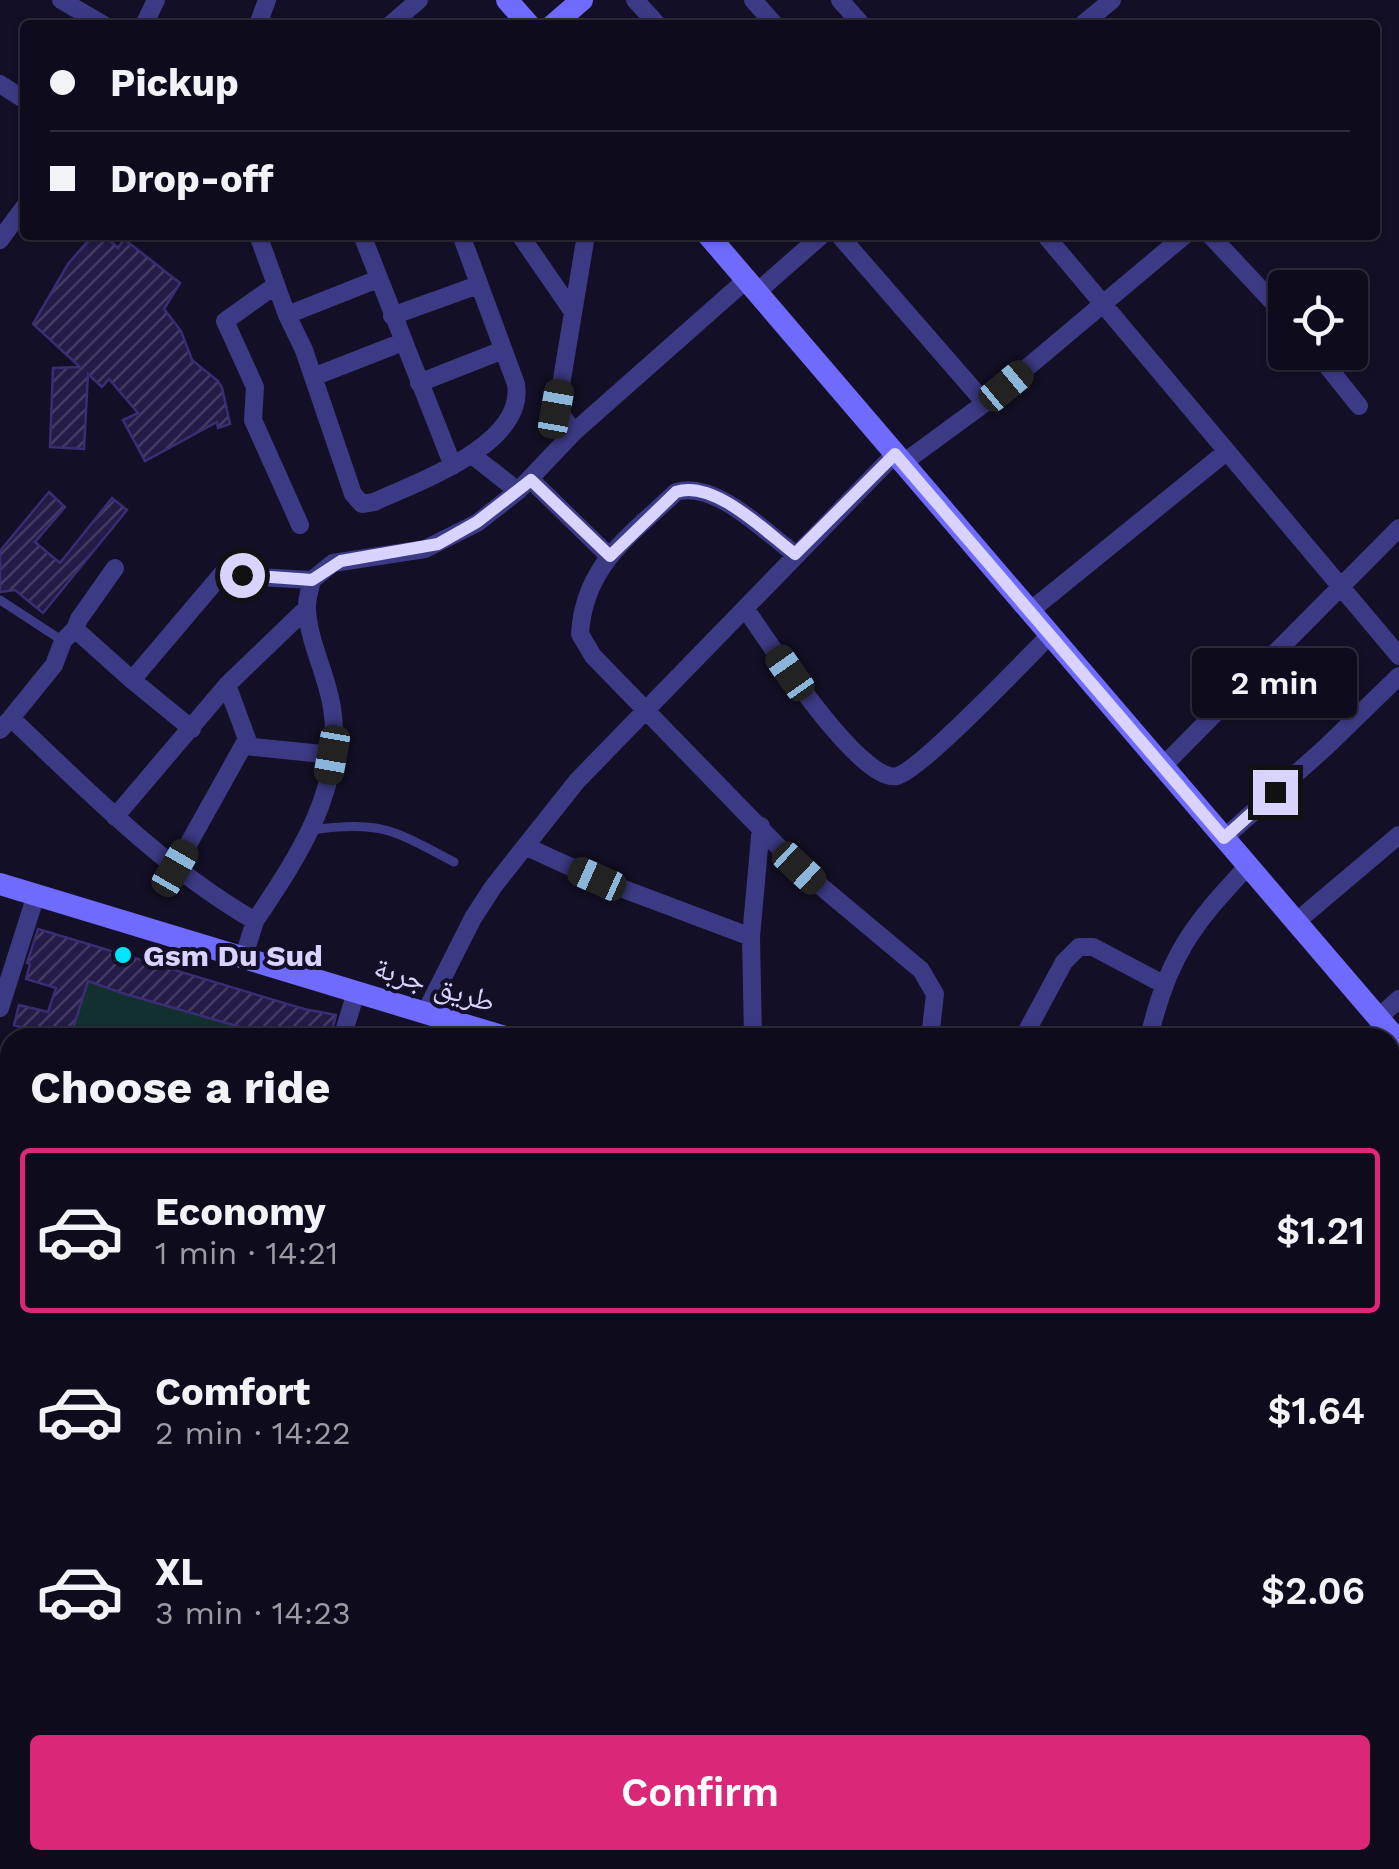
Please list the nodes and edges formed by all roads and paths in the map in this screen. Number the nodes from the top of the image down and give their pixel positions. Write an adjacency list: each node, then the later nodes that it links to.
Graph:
1 (61, 0): 8 (street)
2 (418, 0): 9 (street)
3 (582, 0): 10 (main road)
4 (635, 0): 11 (street)
5 (753, 0): 12 (street)
6 (840, 0): 13 (street)
7 (1112, 0): 14 (street)
8 (95, 20)
9 (396, 20)
10 (559, 20)
11 (653, 20)
12 (771, 20)
13 (858, 20)
14 (1088, 20)
15 (6, 222): 16 (street)
16 (0, 240)
17 (260, 240): 29 (street)
18 (364, 240): 28 (street)
19 (462, 240): 30 (street)
20 (523, 240): 34 (street)
21 (585, 240): 34 (street)
22 (712, 240): 31 (main road)
23 (815, 240): 31 (street)
24 (843, 240): 42 (street)
25 (1052, 240): 33 (street)
26 (1179, 240): 33 (street)
27 (1215, 240): 32 (street)
28 (378, 278): 35 (street); 36 (street)
29 (276, 285): 35 (street); 50 (street)
30 (478, 285): 36 (street); 38 (street)
31 (752, 286): 44 (street); 47 (main road)
32 (1268, 297)
33 (1104, 305): 42 (street); 45 (street)
34 (573, 312): 44 (street)
35 (287, 314): 40 (street)
36 (392, 316): 37 (street)
37 (403, 342): 40 (street); 41 (street)
38 (503, 350): 41 (street); 46 (street)
39 (1330, 370): 43 (street)
40 (314, 377): 48 (street)
41 (419, 383): 48 (street)
42 (985, 403): 47 (street)
43 (1359, 406)
44 (574, 432): 49 (street)
45 (1226, 452): 56 (street); 60 (street)
46 (472, 454): 48 (street); 49 (street)
47 (899, 458): 52 (street); 60 (main road)
48 (452, 466)
49 (524, 486): 53 (street); 55 (street)
50 (300, 524)
51 (1399, 528): 56 (street)
52 (795, 554): 53 (street); 58 (street)
53 (610, 556): 67 (street)
54 (114, 568): 61 (street)
55 (312, 580): 59 (street); 65 (street)
56 (1338, 586): 63 (street); 72 (street)
57 (0, 600): 61 (lane)
58 (744, 608): 62 (street); 67 (street)
59 (306, 609): 66 (street); 71 (street)
60 (1030, 611): 62 (main road)
61 (69, 635): 65 (street); 68 (street)
62 (1050, 635): 72 (main road)
63 (1399, 656)
64 (1399, 676): 76 (street)
65 (132, 680): 69 (street)
66 (228, 686): 69 (street); 70 (street)
67 (646, 711): 74 (street); 78 (street)
68 (6, 724): 73 (street)
69 (192, 729): 73 (street)
70 (245, 746): 71 (street); 81 (street)
71 (332, 755): 75 (street)
72 (1163, 766): 76 (main road)
73 (116, 817): 81 (street)
74 (761, 826): 86 (street); 97 (street)
75 (310, 830): 79 (lane); 84 (street)
76 (1224, 838): 80 (main road)
77 (1397, 840): 85 (street)
78 (527, 848): 86 (street); 92 (street)
79 (454, 862)
80 (1248, 866): 85 (main road); 88 (street)
81 (175, 868): 84 (street)
82 (0, 884): 83 (main road, طريق جربة)
83 (36, 896): 87 (main road, طريق جربة); 91 (street)
84 (254, 921): 87 (street)
85 (1296, 922): 93 (main road)
86 (750, 937): 96 (street)
87 (244, 956): 89 (main road, طريق جربة)
88 (1163, 984): 98 (street); 99 (street)
89 (356, 992): 92 (main road, طريق جربة); 94 (street)
90 (1399, 999): 93 (street)
91 (0, 1008)
92 (426, 1013): 95 (main road, طريق جربة)
93 (1378, 1018): 100 (main road)
94 (345, 1028)
95 (473, 1028)
96 (753, 1028)
97 (931, 1028)
98 (1029, 1028)
99 (1152, 1028)
100 (1387, 1028)

